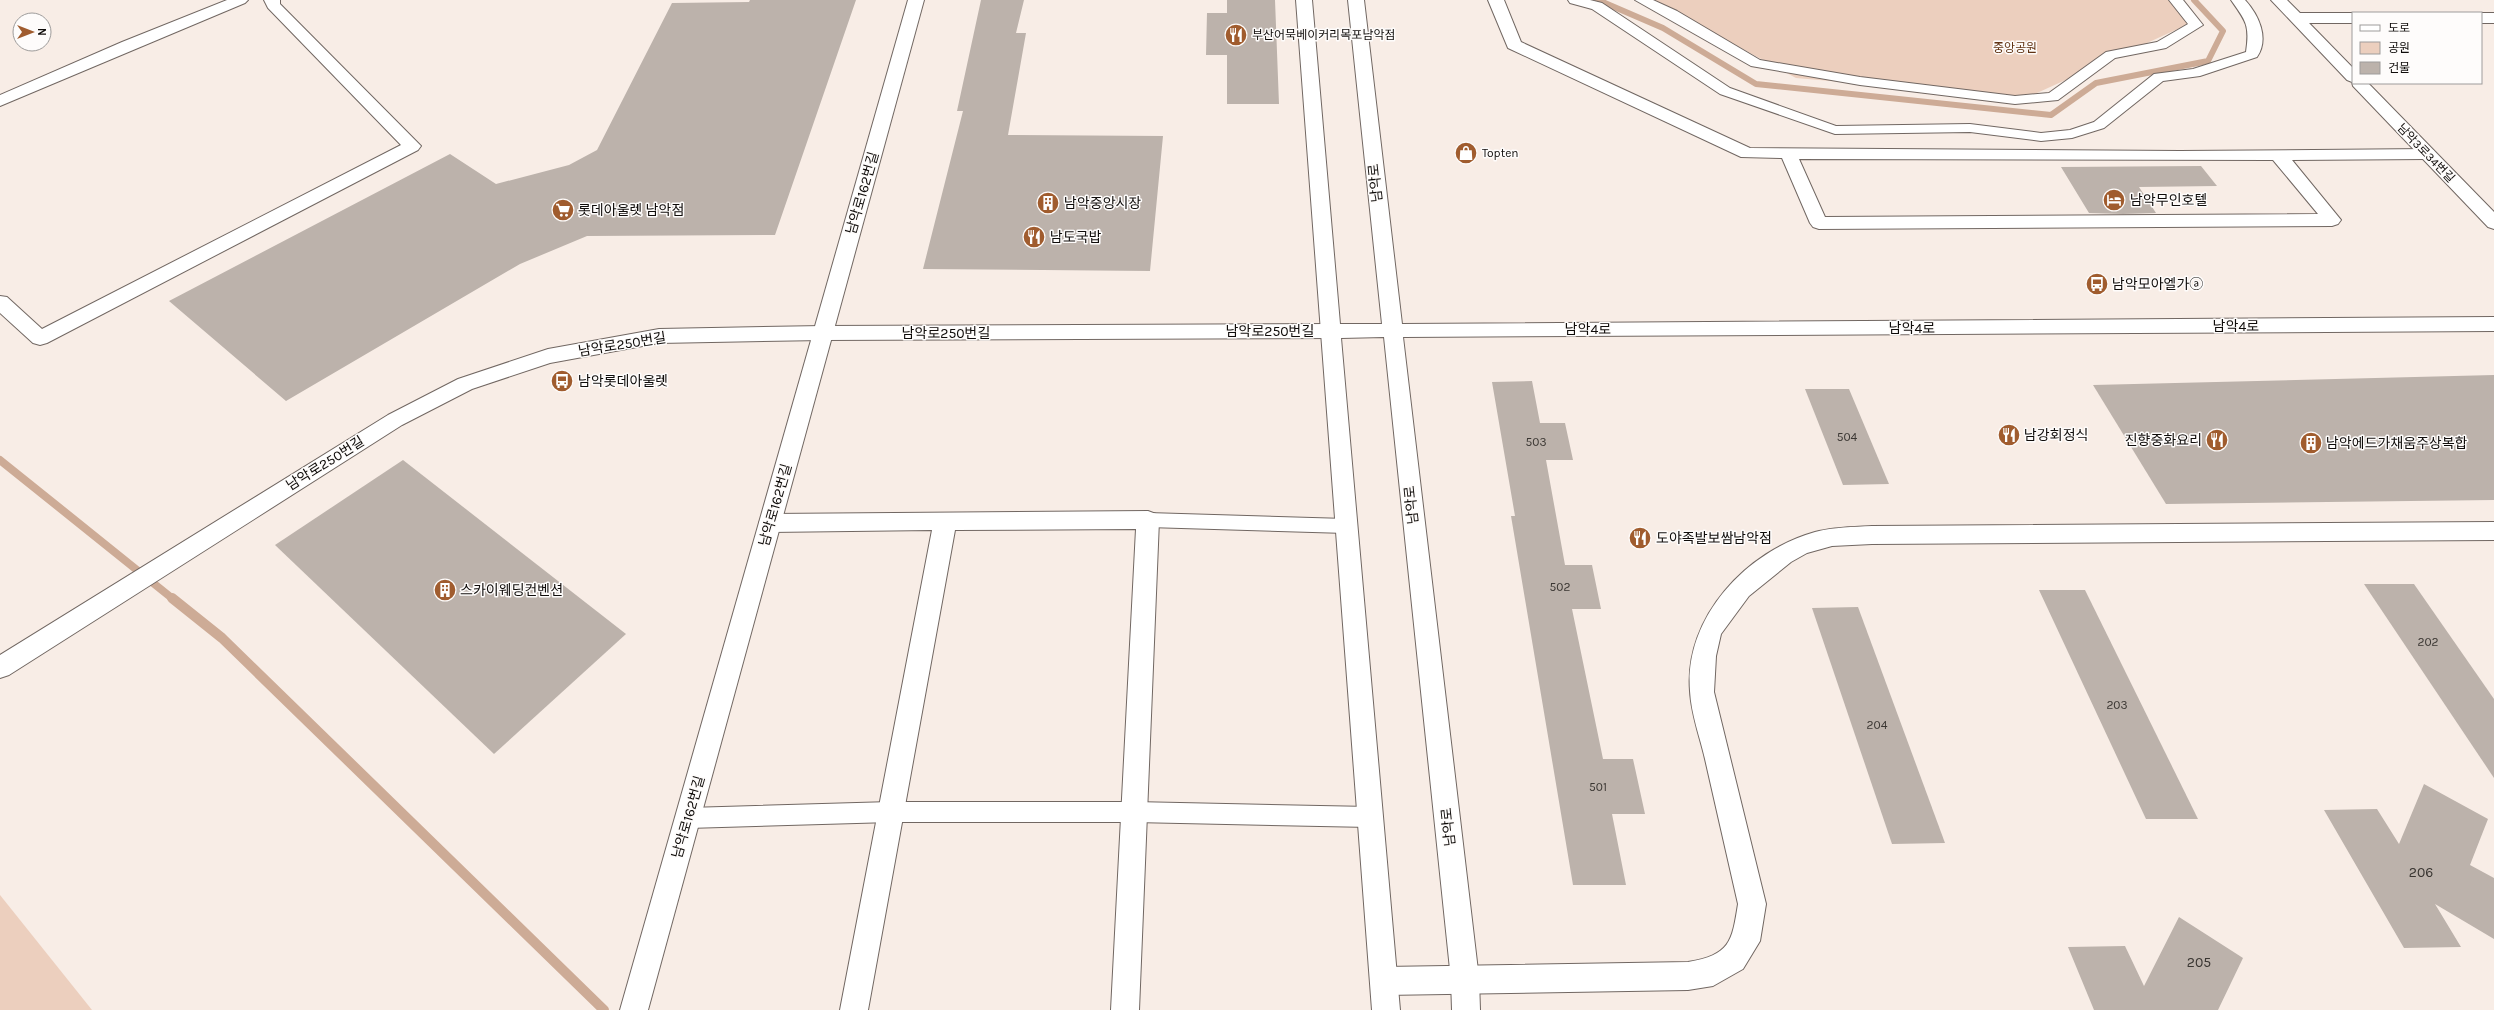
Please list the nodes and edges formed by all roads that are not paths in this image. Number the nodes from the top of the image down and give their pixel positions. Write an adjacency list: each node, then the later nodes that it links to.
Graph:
1 (240, 0): 18 (street)
2 (272, 0): 23 (street)
3 (916, 0): 27 (street, 남악로162번길)
4 (1304, 0): 25 (street)
5 (1356, 0): 26 (street, 남악로)
6 (1496, 0): 19 (street)
7 (1575, 0): 10 (street)
8 (1642, 0): 9 (street)
9 (2176, 0)
10 (2238, 0)
11 (2280, 0): 12 (street)
12 (2296, 18): 13 (street); 16 (street)
13 (2352, 18)
14 (2482, 18): 15 (street)
15 (2494, 18)
16 (2352, 76)
17 (2360, 84): 20 (street, 남악3로34번길)
18 (0, 101)
19 (1788, 154): 21 (street); 21 (street)
20 (2427, 154): 21 (street); 22 (street, 남악3로34번길)
21 (2278, 155)
22 (2494, 223)
23 (0, 302)
24 (2494, 324): 26 (street, 남악4로)
25 (1330, 331): 26 (street, 남악4로); 27 (street, 남악로250번길); 31 (street)
26 (1392, 331): 38 (street, 남악로)
27 (823, 333): 30 (street, 남악로162번길); 33 (street, 남악로250번길)
28 (1148, 520): 29 (street); 31 (street); 35 (street)
29 (945, 522): 30 (street); 34 (street)
30 (770, 523): 37 (street, 남악로162번길)
31 (1346, 526): 36 (street)
32 (2494, 531): 38 (street)
33 (0, 668)
34 (891, 812): 35 (street); 37 (street); 41 (street)
35 (1134, 812): 36 (street); 42 (street)
36 (1370, 817): 39 (street)
37 (688, 818): 40 (street, 남악로162번길)
38 (1465, 979): 39 (street); 44 (street, 남악로)
39 (1384, 981): 43 (street)
40 (634, 1010)
41 (854, 1010)
42 (1125, 1010)
43 (1386, 1010)
44 (1466, 1010)

